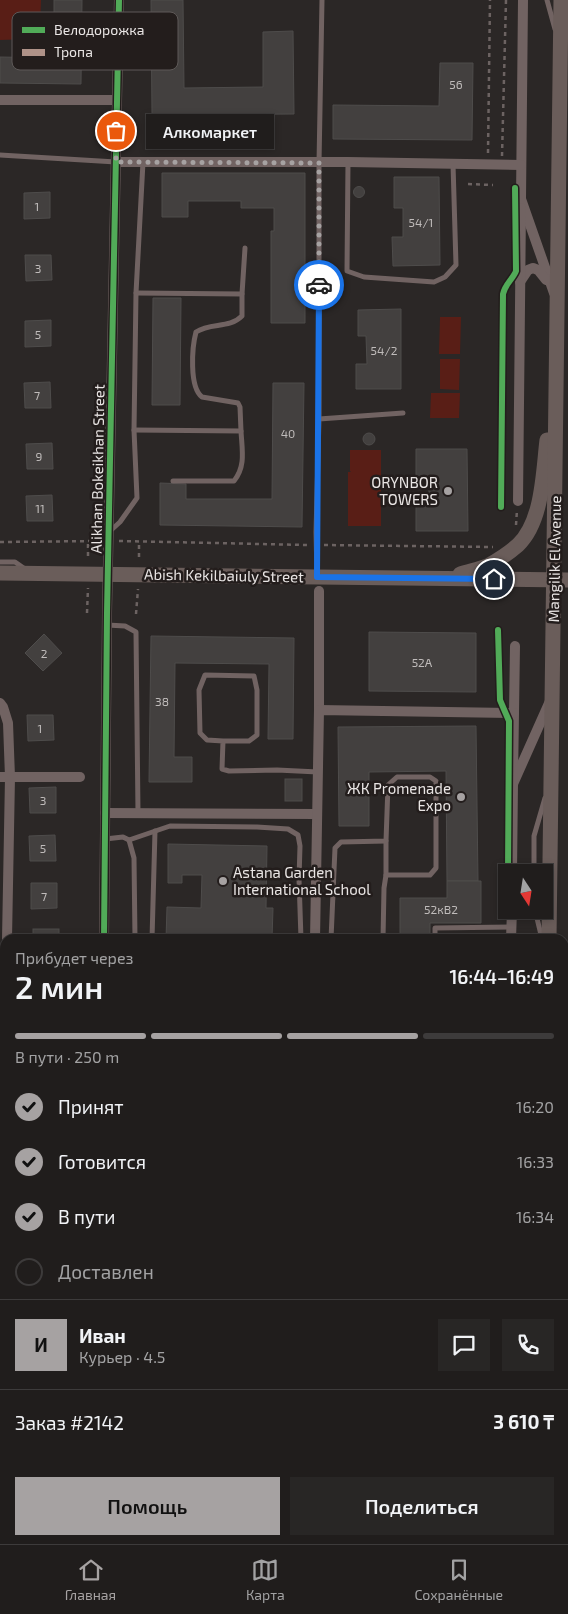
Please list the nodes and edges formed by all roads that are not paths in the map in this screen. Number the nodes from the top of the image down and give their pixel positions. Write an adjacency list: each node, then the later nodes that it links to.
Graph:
1 (322, 0): 13 (lane)
2 (523, 0): 15 (street)
3 (548, 0): 5 (lane)
4 (561, 0): 5 (main road, Mangilik El Avenue)
5 (560, 49): 21 (main road, Mangilik El Avenue)
6 (118, 70): 8 (street, Alikhan Bokeikhan Street)
7 (0, 100): 8 (street)
8 (117, 100): 10 (street, Alikhan Bokeikhan Street)
9 (0, 154): 10 (lane)
10 (116, 162): 11 (street); 29 (street, Alikhan Bokeikhan Street)
11 (144, 162): 13 (street); 19 (lane)
12 (348, 162): 13 (street); 14 (street); 14 (lane)
13 (319, 163): 24 (lane)
14 (453, 164): 15 (street)
15 (522, 165): 16 (street)
16 (521, 200): 18 (street); 21 (street)
17 (245, 248): 20 (lane)
18 (520, 283): 21 (street); 28 (street)
19 (136, 293): 20 (lane); 25 (lane)
20 (242, 294): 26 (lane)
21 (557, 303): 22 (main road, Mangilik El Avenue)
22 (556, 371): 34 (main road); 35 (main road, Mangilik El Avenue)
23 (403, 413): 24 (lane)
24 (319, 419): 36 (lane)
25 (134, 430): 26 (lane); 29 (lane)
26 (241, 432): 27 (lane)
27 (173, 481)
28 (518, 501)
29 (108, 537): 33 (street, Alikhan Bokeikhan Street)
30 (0, 562): 32 (lane)
31 (0, 572): 32 (main road, Abish Kekilbaiuly Street)
32 (32, 573): 33 (main road, Abish Kekilbaiuly Street)
33 (108, 574): 36 (main road, Abish Kekilbaiuly Street); 37 (street, Alikhan Bokeikhan Street)
34 (446, 578): 35 (main road, Abish Kekilbaiuly Street); 36 (main road, Abish Kekilbaiuly Street)
35 (561, 580): 39 (main road, Mangilik El Avenue)
36 (318, 584): 41 (street)
37 (106, 625): 49 (street, Alikhan Bokeikhan Street); 50 (lane)
38 (515, 646): 42 (street)
39 (552, 695): 45 (main road, Mangilik El Avenue); 48 (street)
40 (0, 703): 46 (street)
41 (319, 710): 42 (street); 44 (street)
42 (514, 713): 48 (street)
43 (223, 741): 43 (lane); 44 (lane)
44 (318, 772): 51 (street)
45 (551, 773): 57 (lane); 74 (main road, Mangilik El Avenue)
46 (5, 777): 47 (street); 59 (street)
47 (80, 777)
48 (513, 784): 56 (street)
49 (105, 813): 50 (street); 53 (street, Alikhan Bokeikhan Street)
50 (138, 813): 51 (street)
51 (317, 814): 68 (street)
52 (155, 831): 54 (lane); 66 (lane); 67 (lane)
53 (106, 839): 54 (lane); 64 (street, Alikhan Bokeikhan Street)
54 (129, 840): 65 (lane)
55 (386, 841): 58 (lane); 58 (lane); 69 (lane)
56 (512, 864)
57 (534, 864)
58 (386, 875): 70 (lane)
59 (4, 912): 63 (street)
60 (512, 919): 62 (street)
61 (537, 919): 73 (lane)
62 (512, 927): 71 (lane); 72 (street)
63 (6, 934)
64 (104, 934)
65 (135, 934)
66 (152, 934)
67 (300, 934)
68 (315, 934)
69 (331, 934)
70 (383, 934)
71 (435, 934)
72 (512, 934)
73 (541, 934)
74 (549, 934)

